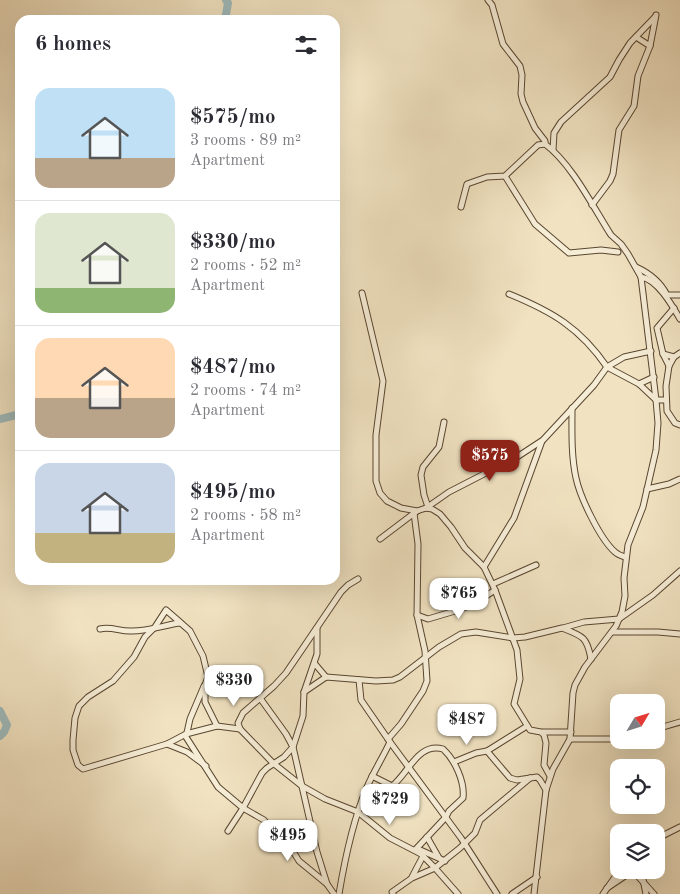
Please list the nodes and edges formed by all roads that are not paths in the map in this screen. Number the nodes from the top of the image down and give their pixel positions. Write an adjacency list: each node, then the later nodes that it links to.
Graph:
1 (488, 0): 5 (street)
2 (636, 37): 3 (street); 3 (street); 4 (street)
3 (650, 46): 8 (street)
4 (554, 133): 5 (street); 6 (street)
5 (545, 143): 6 (street); 7 (street)
6 (553, 150): 8 (street)
7 (505, 176): 9 (street); 10 (street)
8 (592, 205): 11 (street)
9 (461, 207)
10 (618, 252)
11 (636, 267): 12 (street); 15 (street)
12 (640, 277): 15 (street); 19 (street)
13 (362, 293): 36 (street)
14 (509, 294): 24 (street)
15 (666, 295): 16 (street); 17 (street)
16 (680, 295)
17 (674, 308): 18 (street); 21 (street)
18 (680, 319)
19 (651, 351): 24 (street); 25 (street)
20 (680, 352): 22 (street)
21 (663, 354): 22 (street); 23 (street)
22 (674, 357): 23 (street)
23 (669, 366): 28 (street)
24 (607, 367): 26 (street); 29 (street)
25 (654, 377): 26 (street); 27 (street)
26 (639, 384): 27 (street)
27 (656, 400): 28 (street); 34 (street)
28 (666, 400): 31 (street)
29 (572, 408): 32 (street); 38 (street)
30 (444, 422): 35 (street)
31 (680, 424)
32 (543, 440): 35 (street); 40 (street)
33 (680, 479): 34 (street)
34 (647, 489): 38 (street)
35 (427, 507): 36 (street); 40 (street)
36 (416, 512): 37 (street); 44 (street)
37 (380, 539)
38 (626, 558): 46 (street)
39 (536, 565): 43 (street)
40 (484, 567): 43 (street)
41 (680, 572): 46 (street)
42 (358, 579): 48 (street)
43 (494, 587): 45 (street); 55 (street)
44 (417, 615): 45 (street); 49 (street)
45 (428, 619): 49 (street)
46 (619, 620): 50 (street); 53 (street)
47 (180, 623): 52 (street); 52 (street); 61 (street)
48 (317, 626): 58 (street); 63 (street)
49 (419, 626): 56 (street)
50 (562, 628): 55 (street); 57 (street)
51 (100, 630): 52 (street)
52 (152, 630): 75 (street)
53 (612, 632): 54 (street); 57 (street)
54 (680, 634)
55 (513, 638): 56 (street); 66 (street)
56 (425, 658): 60 (street); 74 (street)
57 (591, 659): 70 (street)
58 (315, 664): 59 (street); 62 (street)
59 (326, 677): 60 (street); 62 (street)
60 (359, 680): 74 (street)
61 (205, 684): 65 (street); 71 (street)
62 (304, 692): 76 (street)
63 (260, 698): 68 (street); 76 (street)
64 (680, 722): 67 (street)
65 (217, 726): 68 (street); 71 (street)
66 (527, 726): 69 (street); 77 (street)
67 (665, 727)
68 (240, 730): 79 (street)
69 (543, 732): 70 (street); 83 (street)
70 (571, 732): 72 (street)
71 (186, 734): 75 (street); 80 (street)
72 (570, 739): 73 (street); 83 (street)
73 (610, 739)
74 (389, 741): 81 (street); 82 (street)
75 (167, 744): 80 (street)
76 (293, 747): 79 (street); 85 (street)
77 (487, 752): 78 (street); 84 (street)
78 (454, 762): 81 (street); 89 (street)
79 (274, 763): 85 (street); 87 (street)
80 (206, 766): 87 (street)
81 (409, 767): 82 (street); 89 (street)
82 (372, 776): 88 (street)
83 (550, 776): 86 (street)
84 (530, 778): 86 (street); 94 (street)
85 (302, 786): 88 (street); 106 (street)
86 (546, 790): 99 (street)
87 (243, 808): 91 (street); 106 (street)
88 (358, 812): 95 (street); 109 (street)
89 (446, 817): 93 (street); 94 (street)
90 (680, 827): 92 (street)
91 (228, 832)
92 (665, 834)
93 (427, 837): 95 (street); 97 (street)
94 (462, 846): 97 (street); 112 (street)
95 (416, 849): 96 (street); 97 (street)
96 (423, 856): 98 (street); 100 (street)
97 (442, 860): 98 (street)
98 (435, 868): 100 (street); 111 (street)
99 (537, 877): 113 (street); 114 (street)
100 (412, 878): 110 (street)
101 (614, 879): 107 (street)
102 (622, 879): 107 (street)
103 (640, 879): 105 (street)
104 (642, 879): 105 (street)
105 (643, 882): 116 (street); 117 (street)
106 (328, 884): 108 (street)
107 (607, 888): 115 (street)
108 (334, 894)
109 (339, 894)
110 (393, 894)
111 (458, 894)
112 (497, 894)
113 (512, 894)
114 (534, 894)
115 (603, 894)
116 (646, 894)
117 (654, 894)

